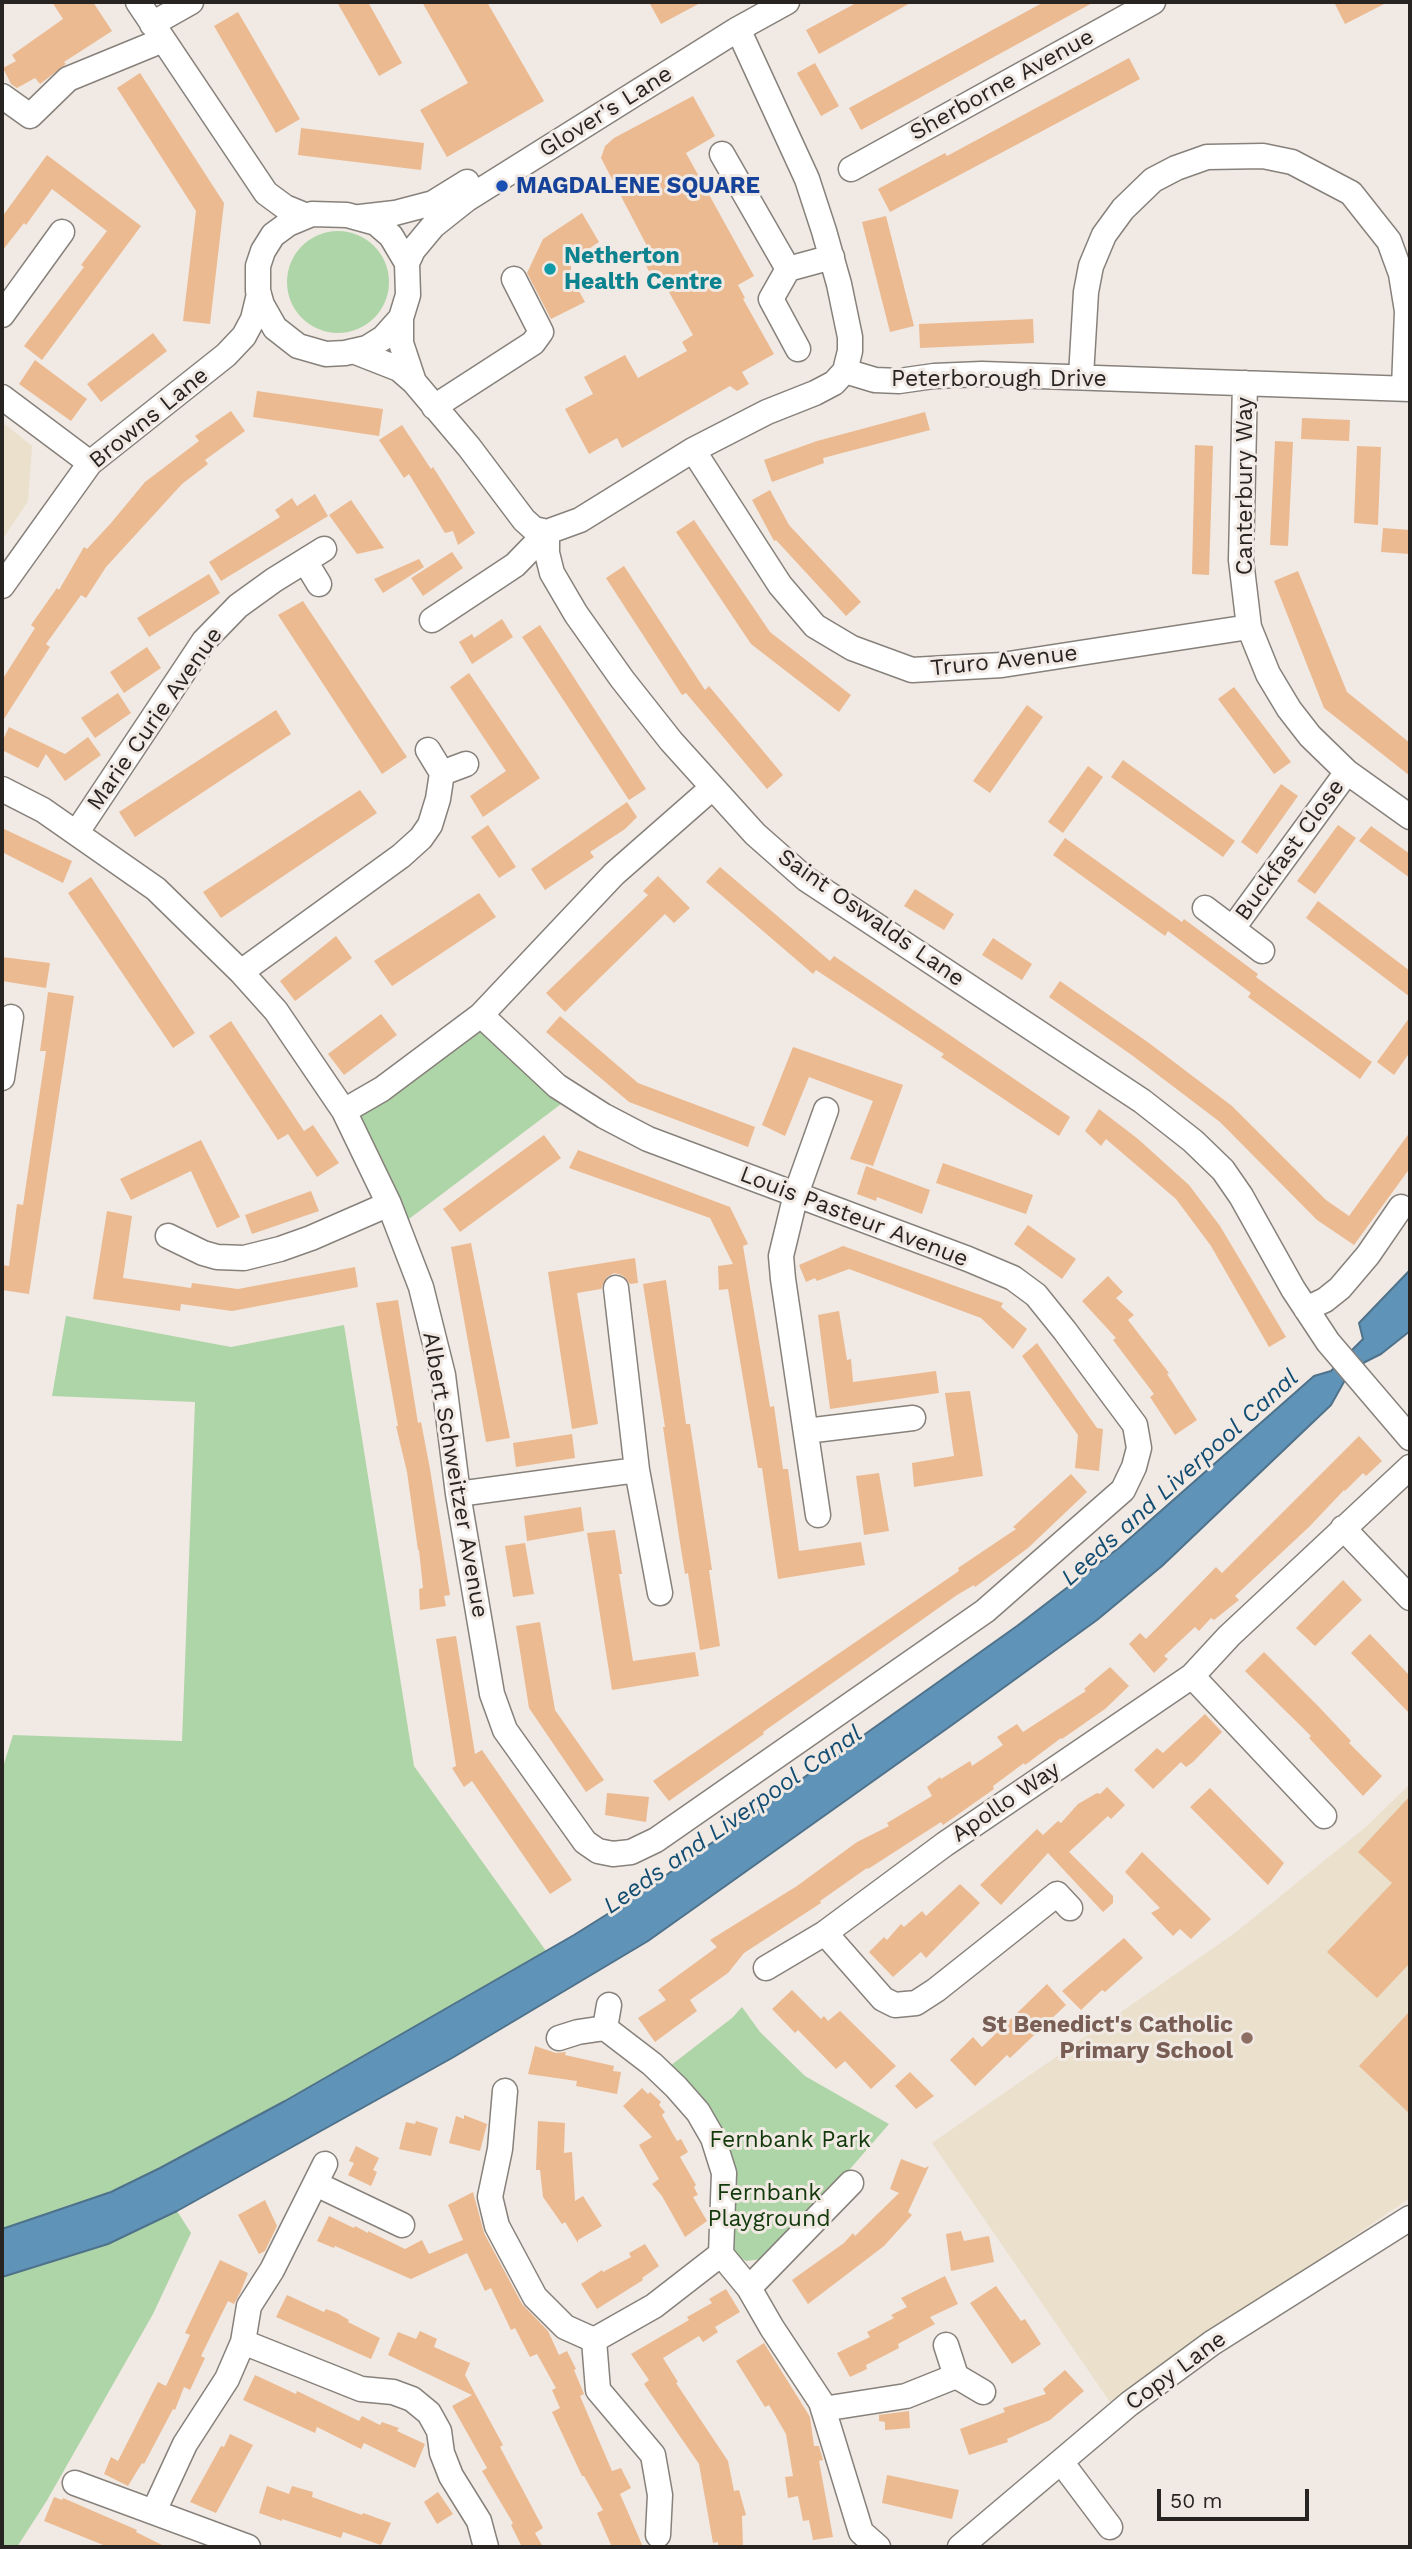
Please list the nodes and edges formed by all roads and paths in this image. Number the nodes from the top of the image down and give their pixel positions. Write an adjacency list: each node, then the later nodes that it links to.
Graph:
1 (138, 2): 7 (street)
2 (191, 2): 7 (street)
3 (760, 2): 13 (street, Glover's Lane)
4 (787, 2): 6 (street, Glover's Lane)
5 (1153, 2): 10 (street, Sherborne Avenue)
6 (738, 29): 16 (street); 17 (street, Glover's Lane)
7 (157, 32): 8 (street); 11 (street)
8 (2, 96)
9 (722, 154): 18 (street)
10 (851, 169)
11 (266, 193): 12 (street); 15 (street)
12 (307, 216): 13 (street); 15 (street)
13 (360, 217): 17 (street)
14 (62, 232): 21 (street)
15 (263, 251): 20 (street)
16 (832, 257): 18 (street); 27 (street)
17 (407, 263): 22 (street)
18 (788, 270): 24 (street)
19 (514, 279): 33 (street)
20 (259, 294): 23 (street); 26 (street, Browns Lane)
21 (2, 315)
22 (401, 318): 25 (street); 29 (street)
23 (298, 346): 25 (street); 26 (street, Browns Lane)
24 (798, 349)
25 (353, 351): 29 (street)
26 (226, 355): 35 (street, Browns Lane)
27 (845, 372): 28 (street, Peterborough Drive); 34 (street)
28 (1081, 376): 30 (street, Peterborough Drive); 31 (street)
29 (414, 382): 33 (street)
30 (1245, 383): 31 (street, Peterborough Drive); 40 (street, Canterbury Way)
31 (1407, 388)
32 (2, 397): 35 (street)
33 (434, 407): 36 (street)
34 (693, 450): 36 (street); 40 (street, Truro Avenue)
35 (90, 463): 38 (street, Browns Lane)
36 (547, 532): 39 (street); 45 (street, Saint Oswalds Lane)
37 (319, 584): 48 (street, Marie Curie Avenue)
38 (2, 586)
39 (432, 620)
40 (1249, 627): 43 (street, Canterbury Way)
41 (428, 750): 44 (street)
42 (466, 764): 44 (street)
43 (1347, 772): 47 (street, Canterbury Way); 50 (street, Buckfast Close)
44 (442, 774): 52 (street)
45 (712, 788): 53 (street); 63 (street, Saint Oswalds Lane)
46 (2, 789): 48 (street, Albert Schweitzer Avenue)
47 (1410, 817)
48 (77, 832): 52 (street, Albert Schweitzer Avenue)
49 (1205, 908): 50 (street, Buckfast Close)
50 (1233, 928): 51 (street, Buckfast Close)
51 (1262, 951)
52 (241, 972): 57 (street, Albert Schweitzer Avenue)
53 (481, 1015): 57 (street); 58 (street, Louis Pasteur Avenue)
54 (12, 1017): 55 (street)
55 (2, 1078)
56 (826, 1110): 58 (street)
57 (344, 1111): 59 (street, Albert Schweitzer Avenue)
58 (796, 1194): 65 (street); 76 (street, Louis Pasteur Avenue)
59 (389, 1204): 61 (street); 69 (street, Albert Schweitzer Avenue)
60 (1401, 1207): 63 (street)
61 (168, 1236)
62 (616, 1288): 68 (street)
63 (1306, 1309): 66 (street, Saint Oswalds Lane)
64 (913, 1418): 65 (street)
65 (806, 1431): 70 (street)
66 (1410, 1438)
67 (1410, 1467): 71 (street, Apollo Way)
68 (637, 1470): 69 (street); 72 (street)
69 (458, 1494): 76 (street, Albert Schweitzer Avenue)
70 (818, 1515)
71 (1343, 1528): 73 (street); 74 (street, Apollo Way)
72 (660, 1593)
73 (1410, 1598)
74 (1192, 1676): 75 (street); 78 (street, Apollo Way)
75 (1324, 1816)
76 (585, 1842)
77 (1070, 1908): 78 (street)
78 (825, 1933): 79 (street, Apollo Way)
79 (766, 1968)
80 (559, 2038): 85 (street)
81 (505, 2091): 87 (street)
82 (851, 2183): 86 (street)
83 (1410, 2218): 93 (street, Copy Lane)
84 (402, 2225): 88 (street)
85 (721, 2254): 86 (street); 87 (street)
86 (749, 2288): 92 (street)
87 (594, 2340): 97 (street)
88 (243, 2342): 95 (street); 99 (street)
89 (946, 2345): 90 (street)
90 (956, 2376): 91 (street); 92 (street)
91 (983, 2392)
92 (823, 2409): 100 (street)
93 (1062, 2463): 96 (street); 101 (street, Copy Lane)
94 (75, 2483): 95 (street)
95 (153, 2511): 98 (street)
96 (1110, 2527)
97 (658, 2535)
98 (248, 2547)
99 (486, 2547)
100 (878, 2547)
101 (960, 2547)

